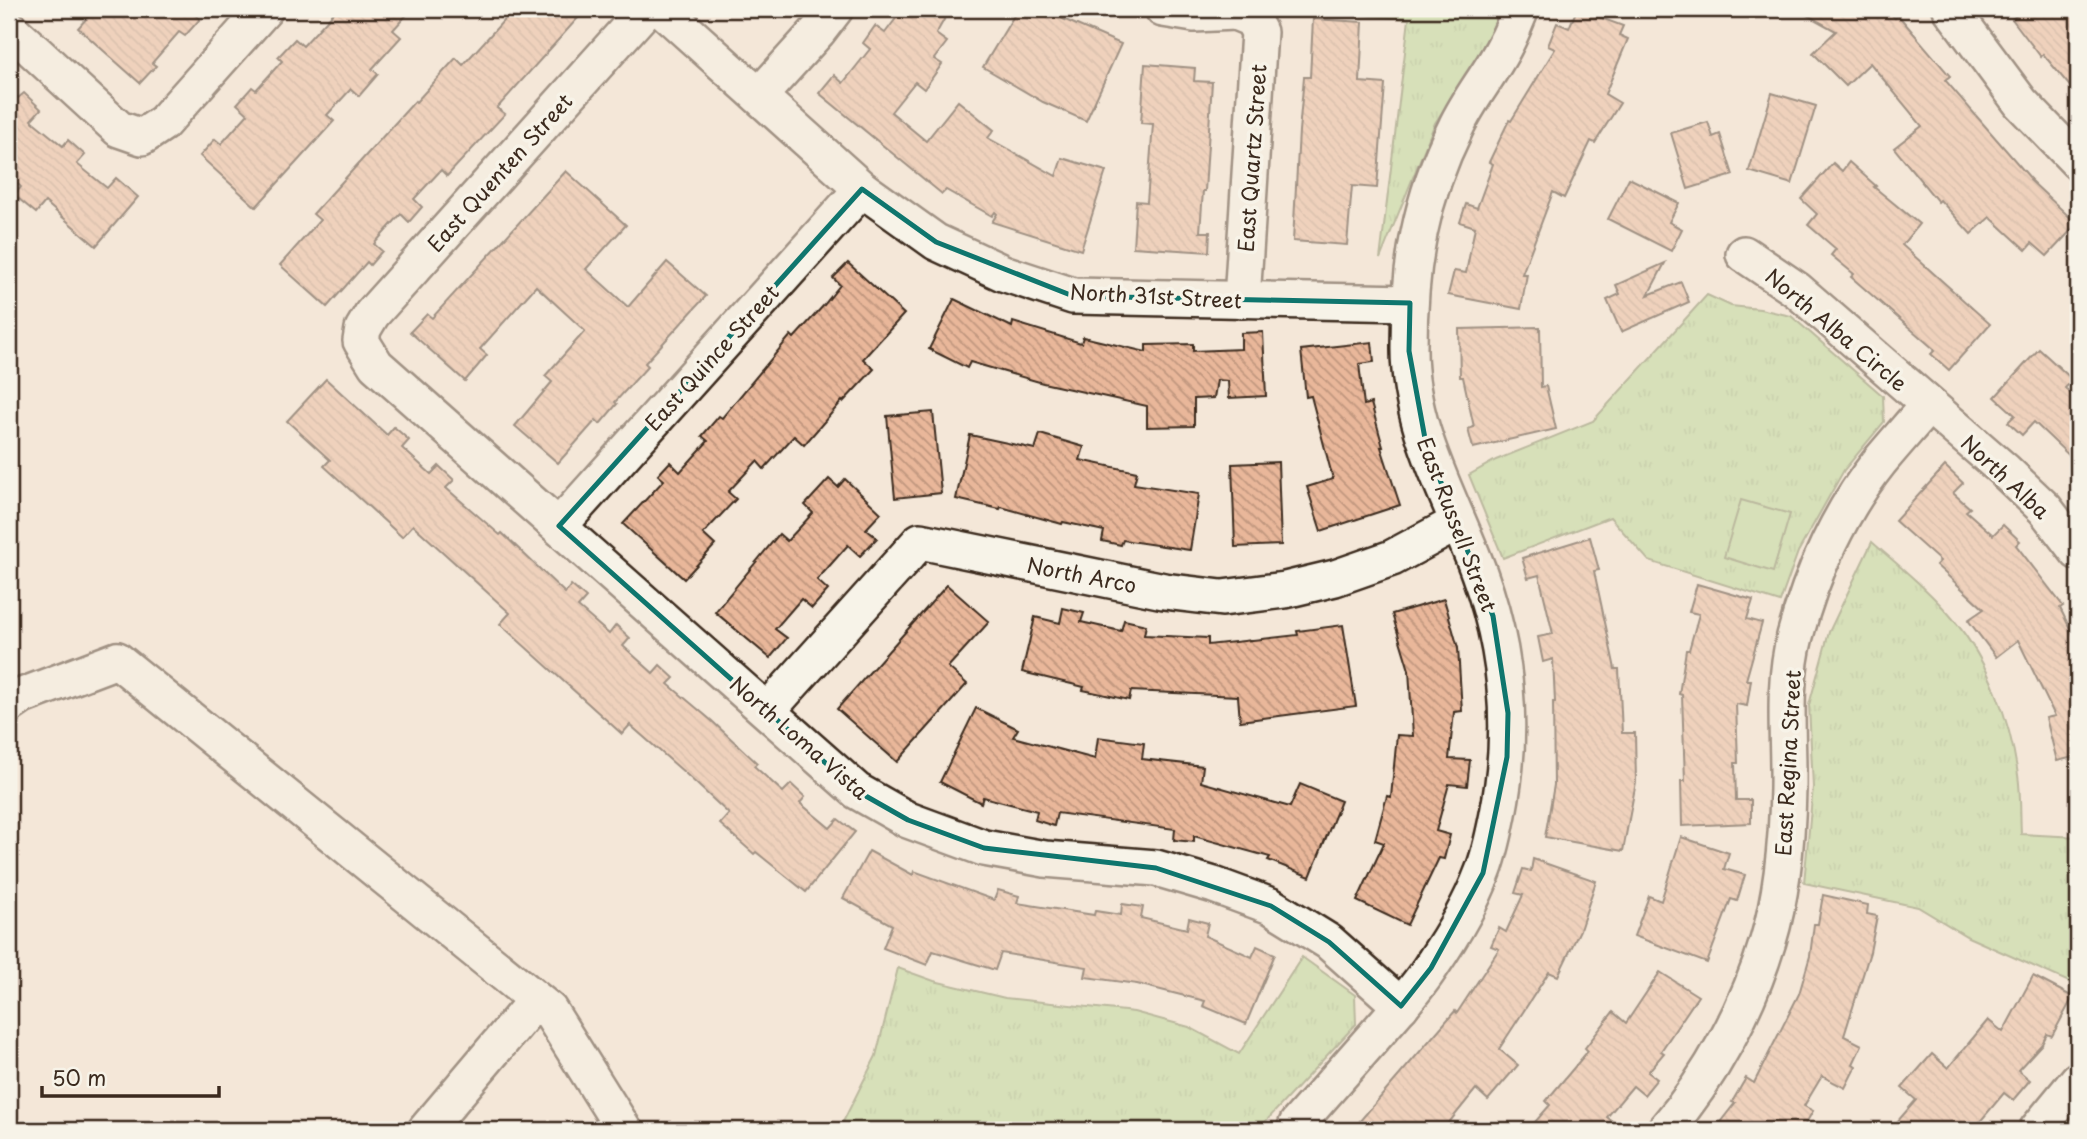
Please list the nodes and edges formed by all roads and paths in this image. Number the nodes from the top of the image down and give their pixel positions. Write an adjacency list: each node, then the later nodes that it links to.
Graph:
1 (265, 9): 8 (street)
2 (646, 9): 15 (street, East Quenten Street)
3 (662, 9): 9 (street, North 31st Street)
4 (835, 9): 9 (street)
5 (1163, 9): 13 (street, East Quartz Street)
6 (1521, 9): 14 (street, East Russell Street)
7 (1951, 9): 10 (street)
8 (9, 29)
9 (759, 96): 11 (street, North 31st Street)
10 (2078, 162)
11 (862, 189): 13 (street, North 31st Street); 18 (street, East Quince Street)
12 (1744, 254): 16 (street, North Alba Circle)
13 (1242, 300): 14 (street, North 31st Street)
14 (1410, 303): 17 (street, East Russell Street)
15 (361, 341): 18 (street, North Loma Vista)
16 (1928, 405): 19 (street, North Alba); 28 (street, East Regina Street)
17 (1457, 523): 21 (street, North Arco); 23 (street, East Russell Street)
18 (559, 526): 21 (street, North Loma Vista)
19 (2078, 552)
20 (9, 705): 22 (street)
21 (768, 710): 23 (street, North Loma Vista)
22 (536, 1000): 26 (street); 27 (street)
23 (1401, 1006): 25 (street, East Russell Street)
24 (2078, 1080): 29 (street)
25 (1291, 1128)
26 (426, 1130)
27 (624, 1130)
28 (1665, 1130)
29 (2037, 1130)

